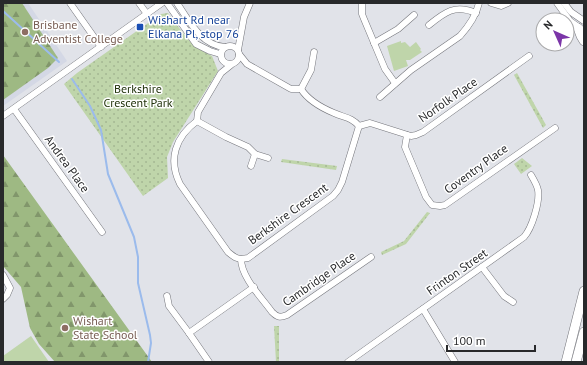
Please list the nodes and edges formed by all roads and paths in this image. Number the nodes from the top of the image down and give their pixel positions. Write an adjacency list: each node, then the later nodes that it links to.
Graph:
1 (70, 3): 22 (street)
2 (139, 3): 14 (street)
3 (162, 3): 14 (street)
4 (167, 3): 25 (street)
5 (177, 3): 21 (street)
6 (250, 3): 18 (street)
7 (362, 3): 20 (street)
8 (479, 3): 13 (street)
9 (491, 3): 10 (street)
10 (508, 3)
11 (557, 3): 17 (street)
12 (564, 3): 17 (street)
13 (476, 13): 16 (street); 31 (street)
14 (147, 14): 22 (street)
15 (414, 15): 20 (street)
16 (429, 25)
17 (582, 27): 19 (highway)
18 (240, 37): 21 (street); 23 (street)
19 (584, 41)
20 (374, 43): 31 (street)
21 (227, 46): 23 (street); 25 (street)
22 (101, 47): 34 (street)
23 (238, 52): 28 (street); 29 (street)
24 (314, 52): 32 (street)
25 (220, 54): 27 (street)
26 (530, 56): 39 (street, Norfolk Place)
27 (222, 61): 28 (street); 30 (street, Berkshire Crescent)
28 (233, 64): 29 (street); 30 (street, Berkshire Crescent)
29 (247, 64): 32 (street)
30 (221, 74): 36 (street, Berkshire Crescent)
31 (395, 83): 33 (street)
32 (300, 89): 37 (street)
33 (380, 97)
34 (14, 108): 35 (street); 44 (street, Andrea Place)
35 (3, 116)
36 (197, 121): 40 (street); 46 (street, Berkshire Crescent)
37 (359, 126): 39 (street); 46 (street, Berkshire Crescent)
38 (554, 128): 39 (street, Coventry Place)
39 (407, 135)
40 (255, 154): 41 (street); 42 (street)
41 (268, 158)
42 (251, 166)
43 (532, 175): 47 (street, Frinton Street)
44 (102, 232)
45 (371, 257): 49 (street, Cambridge Place)
46 (241, 259): 49 (street, Cambridge Place)
47 (482, 267): 53 (street); 54 (street, Frinton Street)
48 (3, 275): 52 (street)
49 (254, 287): 56 (street)
50 (584, 291): 60 (highway)
51 (167, 296): 56 (street)
52 (4, 298)
53 (513, 302)
54 (423, 309): 58 (street, Frinton Street); 59 (street)
55 (584, 332): 61 (highway)
56 (189, 333): 57 (street)
57 (209, 362)
58 (348, 362)
59 (454, 362)
60 (566, 362)
61 (576, 362)

